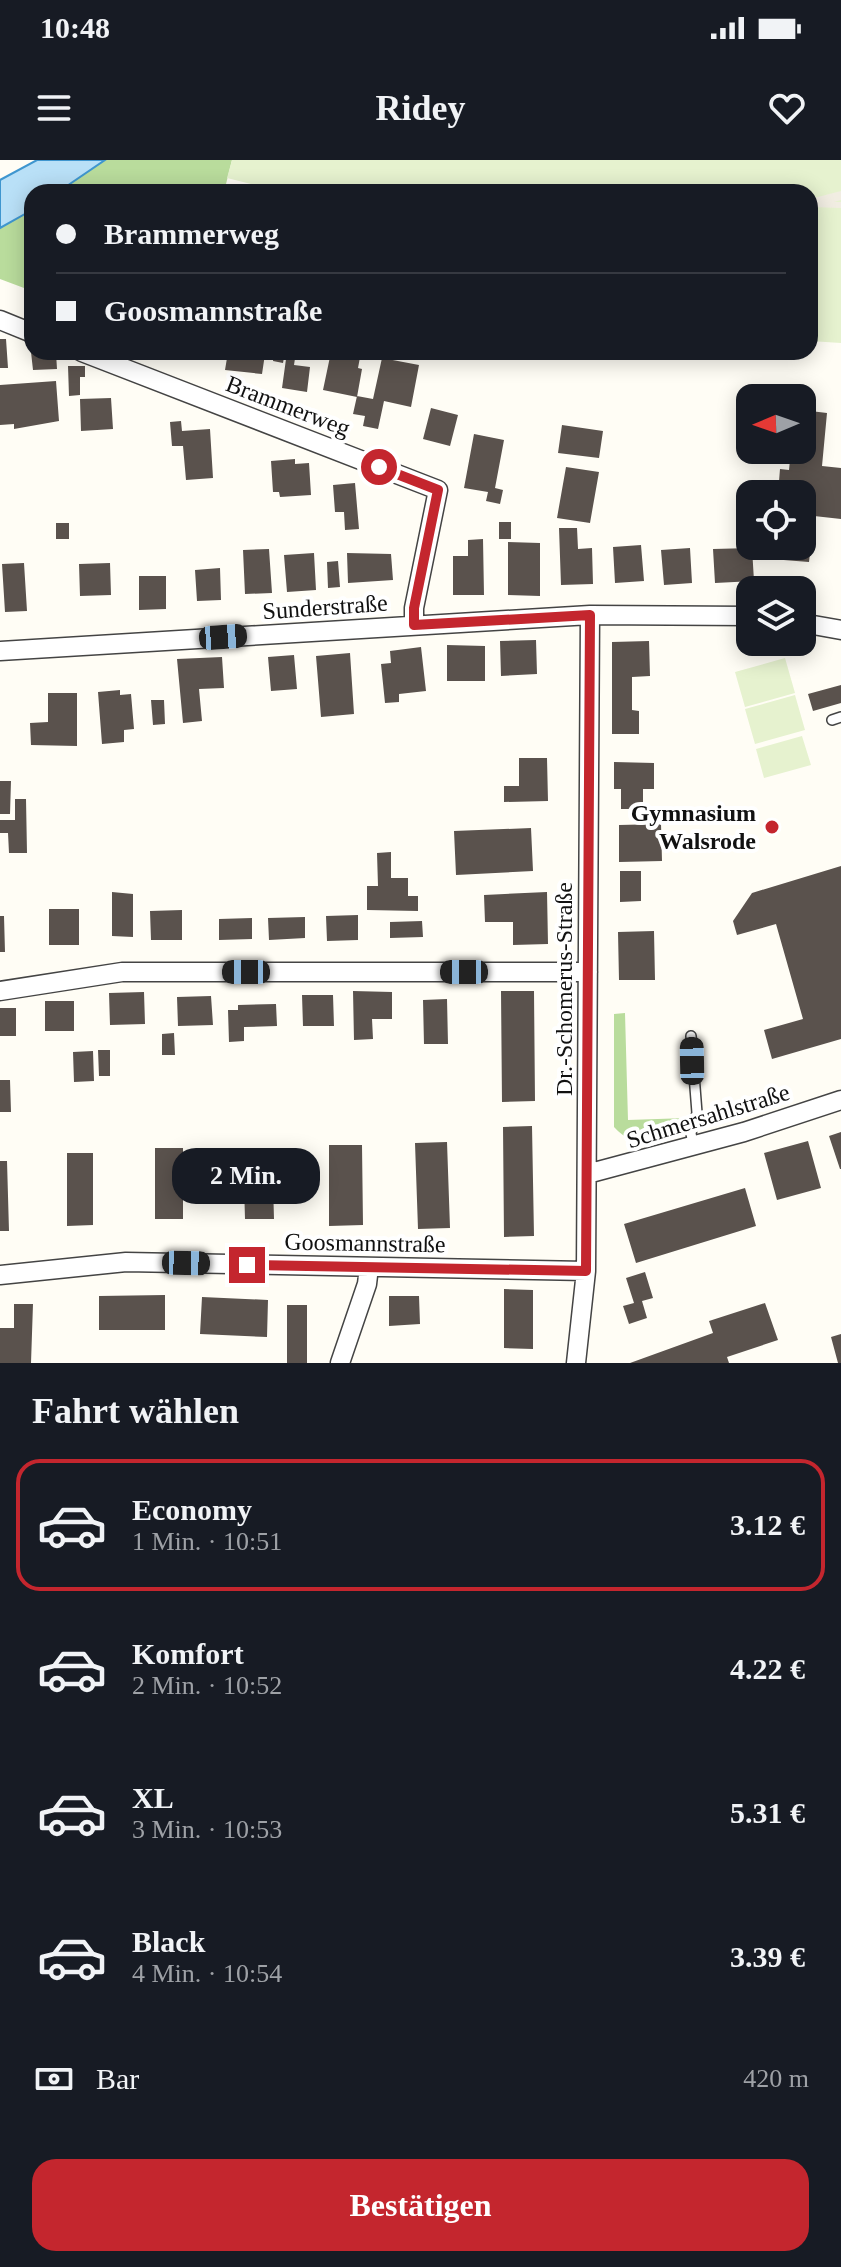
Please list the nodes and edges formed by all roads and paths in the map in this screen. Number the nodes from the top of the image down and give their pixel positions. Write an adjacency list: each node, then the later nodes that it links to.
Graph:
1 (0, 320): 2 (street)
2 (24, 330)
3 (103, 360): 6 (street, Brammerweg)
4 (590, 615): 5 (street, Sunderstraße); 6 (street, Sunderstraße); 10 (street, Dr.-Schomerus-Straße)
5 (736, 616)
6 (414, 625): 9 (street, Sunderstraße)
7 (816, 626): 8 (street)
8 (841, 630)
9 (0, 651)
10 (588, 972): 11 (street); 15 (street, Dr.-Schomerus-Straße)
11 (0, 991)
12 (691, 1036): 14 (lane)
13 (841, 1100): 14 (street, Schmersahlstraße)
14 (693, 1146): 15 (street, Schmersahlstraße)
15 (587, 1174): 17 (street, Dr.-Schomerus-Straße)
16 (369, 1267): 17 (street, Goosmannstraße); 18 (street, Goosmannstraße); 19 (street)
17 (586, 1271): 20 (street, Dr.-Schomerus-Straße)
18 (0, 1275)
19 (340, 1363)
20 (576, 1363)

